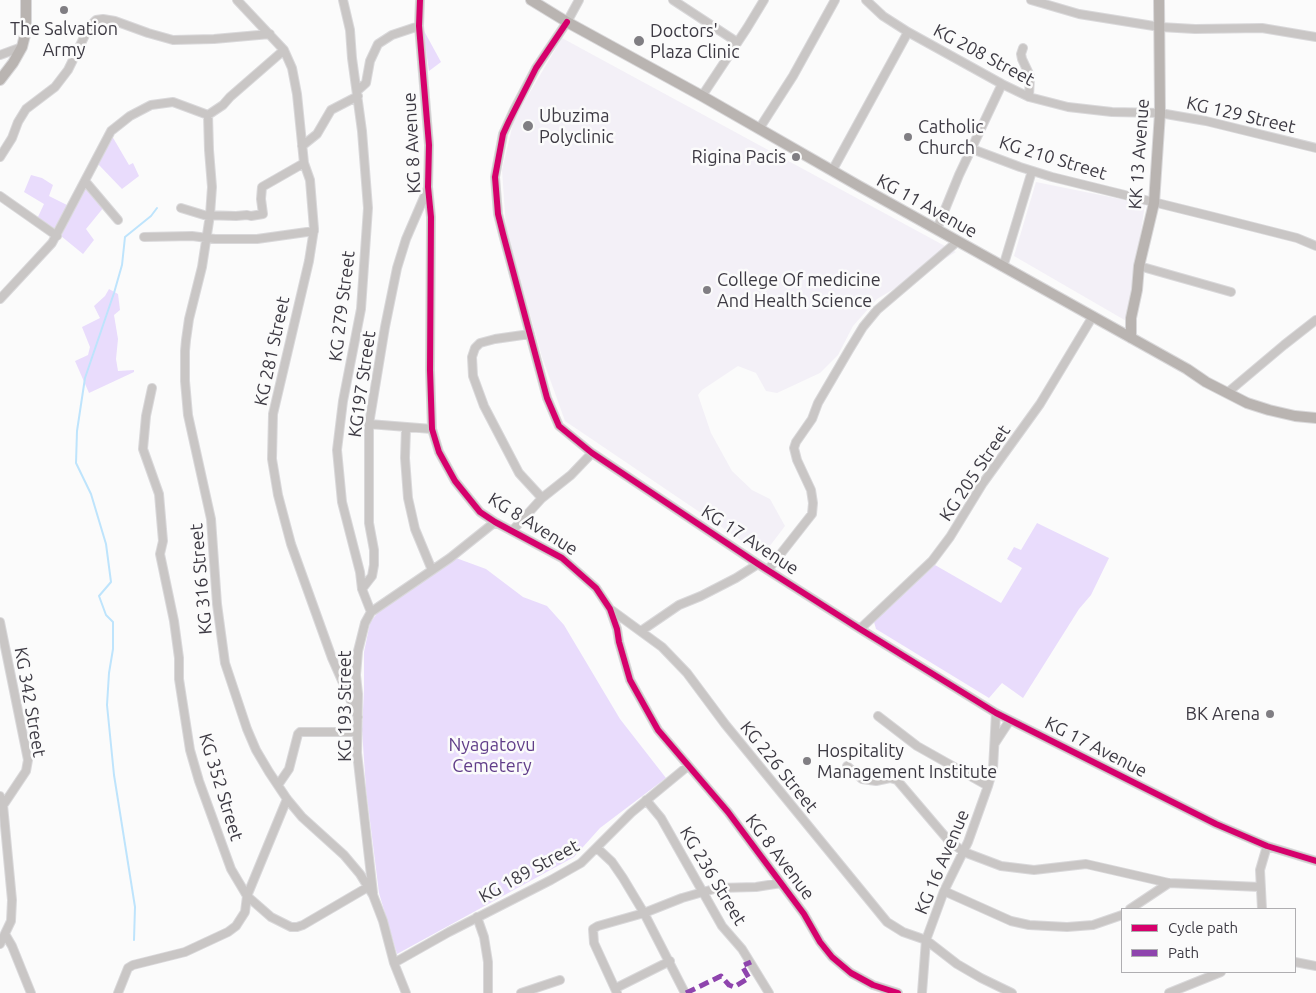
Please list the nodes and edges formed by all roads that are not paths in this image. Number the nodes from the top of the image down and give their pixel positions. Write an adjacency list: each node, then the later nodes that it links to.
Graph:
1 (26, 0): 20 (main road)
2 (237, 0): 17 (street, KG 281 Street)
3 (343, 0): 26 (street, KG 279 Street)
4 (531, 0): 13 (main road, KG 11 Avenue)
5 (579, 0): 13 (street, KG 17 Avenue)
6 (673, 0): 19 (street)
7 (764, 0): 19 (street)
8 (835, 0): 31 (street)
9 (866, 0): 16 (street, KG 208 Street)
10 (1031, 0): 15 (street)
11 (1159, 0): 15 (main road, KK 13 Avenue)
12 (418, 1): 14 (street, KG 8 Avenue)
13 (567, 22): 27 (main road, KG 11 Avenue); 59 (street, KG 17 Avenue)
14 (419, 26): 26 (street); 40 (street, KG 8 Avenue)
15 (1160, 26): 18 (street); 29 (main road, KK 13 Avenue)
16 (908, 32): 25 (street, KG 208 Street); 37 (street)
17 (270, 34): 22 (street, KG 281 Street); 35 (street)
18 (1316, 37)
19 (737, 42): 27 (street)
20 (22, 47): 23 (street); 24 (main road)
21 (1022, 48): 28 (street)
22 (284, 50): 30 (street); 32 (street, KG 281 Street)
23 (0, 55)
24 (0, 80)
25 (1002, 84): 28 (street, KG 208 Street); 34 (street)
26 (357, 93): 32 (street); 74 (street, KG 279 Street)
27 (702, 96): 31 (main road, KG 11 Avenue)
28 (1029, 97): 29 (street, KG 208 Street)
29 (1160, 113): 33 (street, KG 129 Street); 42 (main road, KK 13 Avenue)
30 (208, 115): 39 (street); 44 (street, KG 316 Street)
31 (759, 129): 37 (main road, KG 11 Avenue)
32 (302, 146): 36 (street, KG 281 Street)
33 (1316, 148)
34 (972, 149): 38 (street, KG 210 Street); 46 (street)
35 (0, 157)
36 (304, 164): 44 (street); 47 (street, KG 281 Street)
37 (832, 171): 46 (main road, KG 11 Avenue)
38 (1032, 171): 42 (street, KG 210 Street); 54 (street)
39 (85, 181): 45 (street); 48 (street)
40 (428, 187): 64 (street, KG197 Street); 66 (street, KG 8 Avenue)
41 (0, 196): 48 (street)
42 (1154, 203): 52 (street, KG 210 Street); 53 (main road, KK 13 Avenue)
43 (181, 208): 44 (street)
44 (210, 215): 50 (street, KG 316 Street)
45 (118, 220)
46 (937, 229): 51 (main road, KG 11 Avenue)
47 (314, 231): 50 (street); 82 (street, KG 281 Street)
48 (57, 236): 56 (street)
49 (144, 237): 50 (street)
50 (207, 238): 88 (street, KG 316 Street)
51 (958, 241): 54 (main road, KG 11 Avenue); 73 (street)
52 (1316, 246)
53 (1139, 266): 55 (street); 60 (main road, KK 13 Avenue)
54 (1003, 267): 57 (main road, KG 11 Avenue)
55 (1232, 292)
56 (0, 299)
57 (1094, 316): 60 (main road, KG 11 Avenue); 78 (street, KG 205 Street)
58 (1316, 320): 62 (street)
59 (530, 334): 67 (street, KG 17 Avenue); 68 (street)
60 (1131, 338): 62 (main road, KG 11 Avenue)
61 (152, 388): 105 (street, KG 352 Street)
62 (1227, 393): 63 (main road, KG 11 Avenue)
63 (1316, 418)
64 (370, 424): 65 (street); 74 (street, KG197 Street)
65 (406, 428): 66 (street); 72 (street)
66 (432, 429): 69 (street, KG 8 Avenue)
67 (592, 453): 68 (street); 71 (street, KG 17 Avenue)
68 (542, 498): 70 (street)
69 (495, 522): 70 (street, KG 8 Avenue); 72 (street)
70 (512, 530): 75 (street, KG 8 Avenue)
71 (758, 564): 73 (street, KG 17 Avenue); 79 (street)
72 (432, 570): 76 (street)
73 (768, 570): 78 (street, KG 17 Avenue)
74 (362, 589): 76 (street, KG 279 Street)
75 (610, 609): 79 (street, KG 226 Street); 86 (street, KG 8 Avenue)
76 (371, 612): 82 (street, KG 193 Street)
77 (0, 622): 93 (street, KG 342 Street)
78 (860, 629): 80 (street, KG 17 Avenue)
79 (641, 631): 112 (street, KG 226 Street)
80 (996, 713): 83 (street, KG 17 Avenue); 85 (street, KG 16 Avenue)
81 (878, 716): 89 (street)
82 (358, 717): 84 (street, KG 193 Street)
83 (1010, 720): 85 (street); 94 (street, KG 17 Avenue)
84 (357, 732): 88 (street); 104 (street, KG 193 Street)
85 (994, 743): 89 (street, KG 16 Avenue)
86 (688, 766): 92 (street, KG 189 Street); 98 (street, KG 8 Avenue)
87 (847, 766): 96 (street)
88 (278, 785): 91 (street, KG 316 Street)
89 (988, 786): 96 (street, KG 16 Avenue)
90 (0, 796): 93 (street)
91 (287, 799): 100 (street, KG 316 Street); 105 (street)
92 (646, 800): 95 (street, KG 189 Street); 103 (street, KG 236 Street)
93 (2, 807): 111 (street)
94 (1267, 846): 97 (street, KG 17 Avenue); 101 (street)
95 (597, 848): 108 (street); 110 (street, KG 189 Street)
96 (964, 852): 99 (street); 102 (street, KG 16 Avenue)
97 (1316, 862)
98 (781, 883): 103 (street); 128 (street, KG 8 Avenue)
99 (1169, 883): 101 (street); 106 (street)
100 (368, 887): 104 (street, KG 316 Street); 105 (street)
101 (1260, 887): 107 (street)
102 (944, 891): 109 (street); 112 (street, KG 16 Avenue)
103 (702, 892): 108 (street); 127 (street, KG 236 Street)
104 (374, 895): 116 (street, KG 316 Street)
105 (247, 896): 122 (street)
106 (1132, 908)
107 (1262, 908)
108 (644, 913): 114 (street); 120 (street)
109 (1121, 915)
110 (477, 917): 116 (street, KG 189 Street); 124 (street)
111 (5, 934): 113 (street); 121 (street)
112 (926, 940): 129 (street, KG 16 Avenue); 130 (street, KG 226 Street)
113 (0, 944)
114 (670, 962): 120 (street); 126 (street)
115 (1296, 962): 117 (street)
116 (394, 963): 123 (street, KG 316 Street)
117 (1316, 966)
118 (1219, 973): 131 (street)
119 (560, 980): 125 (street)
120 (616, 991)
121 (30, 993)
122 (118, 993)
123 (406, 993)
124 (488, 993)
125 (521, 993)
126 (685, 993)
127 (769, 993)
128 (898, 993)
129 (922, 993)
130 (1012, 993)
131 (1169, 993)

